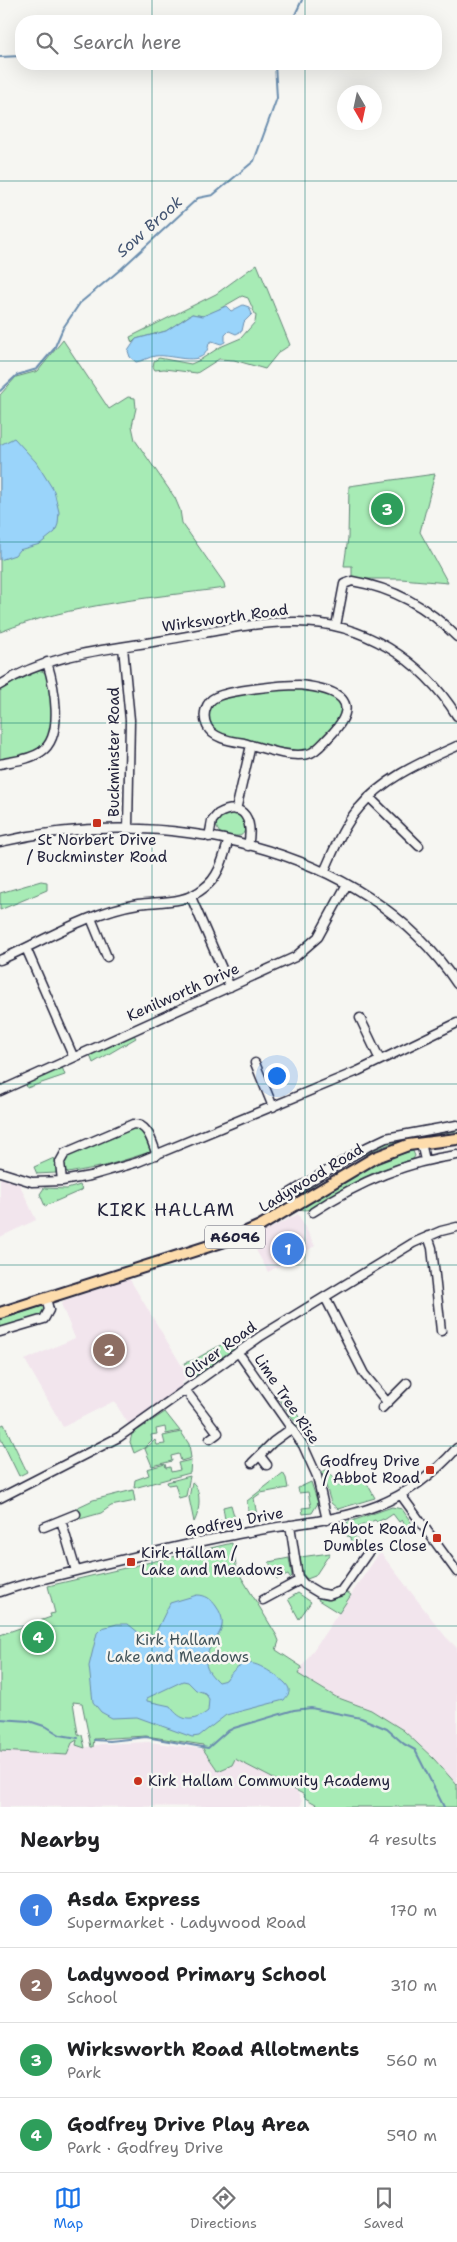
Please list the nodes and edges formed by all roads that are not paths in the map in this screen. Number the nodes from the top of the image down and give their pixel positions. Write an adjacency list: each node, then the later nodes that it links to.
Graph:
1 (444, 612): 2 (street)
2 (438, 619): 3 (street); 4 (street)
3 (336, 626): 5 (street, Wirksworth Road); 8 (street, Wirksworth Road)
4 (457, 637)
5 (123, 647): 6 (street, Wirksworth Road); 14 (street, Buckminster Road)
6 (47, 662): 7 (street, Wirksworth Road); 11 (street)
7 (0, 685)
8 (457, 716)
9 (251, 745): 9 (street); 13 (street)
10 (457, 746): 12 (street)
11 (0, 764)
12 (369, 797): 19 (street); 20 (street)
13 (236, 810): 15 (street); 18 (street)
14 (128, 828): 15 (street); 16 (street)
15 (209, 837): 17 (street)
16 (0, 842)
17 (228, 842): 18 (street); 22 (street)
18 (248, 846): 20 (street)
19 (419, 846)
20 (324, 872): 21 (street)
21 (347, 884): 27 (street); 28 (street, Kenilworth Drive)
22 (191, 897): 23 (street); 28 (street)
23 (91, 918): 24 (street); 25 (street)
24 (26, 948): 26 (street); 31 (street)
25 (107, 957)
26 (0, 960)
27 (457, 983)
28 (230, 987): 31 (street, Kenilworth Drive)
29 (360, 1018): 32 (street)
30 (457, 1023): 32 (street)
31 (73, 1056): 34 (street, Kenilworth Drive)
32 (380, 1060): 35 (street)
33 (255, 1063): 35 (street)
34 (0, 1091)
35 (273, 1107): 39 (street)
36 (457, 1124): 44 (street, Ladywood Road)
37 (457, 1139): 38 (main road, Ladywood Road / A6096)
38 (421, 1143): 41 (street); 49 (main road, Ladywood Road / A6096)
39 (157, 1155): 43 (street); 43 (street)
40 (457, 1155): 41 (street, Ladywood Road)
41 (425, 1160): 45 (street, Ladywood Road)
42 (0, 1172): 43 (street)
43 (62, 1181)
44 (288, 1192)
45 (319, 1211)
46 (457, 1227): 47 (street, Oliver Road)
47 (428, 1236): 48 (street, Oliver Road); 51 (street)
48 (325, 1297): 53 (street, Oliver Road); 54 (street)
49 (46, 1298): 50 (main road, Ladywood Road / A6096); 52 (street)
50 (0, 1313)
51 (431, 1325)
52 (0, 1332)
53 (238, 1352): 55 (street, Oliver Road); 56 (street, Lime Tree Rise)
54 (408, 1383)
55 (186, 1391): 57 (street); 63 (street, Oliver Road)
56 (292, 1428): 59 (street); 66 (street, Lime Tree Rise)
57 (210, 1439)
58 (457, 1448): 62 (street, Godfrey Drive)
59 (260, 1456): 60 (street); 61 (street)
60 (252, 1463)
61 (267, 1465)
62 (401, 1495): 66 (street, Godfrey Drive); 70 (street)
63 (0, 1498)
64 (76, 1514): 65 (street)
65 (61, 1520): 68 (street); 71 (street)
66 (327, 1520): 67 (street, Godfrey Drive)
67 (290, 1525): 71 (street, Godfrey Drive); 72 (street)
68 (44, 1527)
69 (369, 1551): 72 (street)
70 (455, 1566)
71 (76, 1571): 73 (street, Godfrey Drive)
72 (300, 1580): 74 (street)
73 (0, 1592)
74 (263, 1600)

